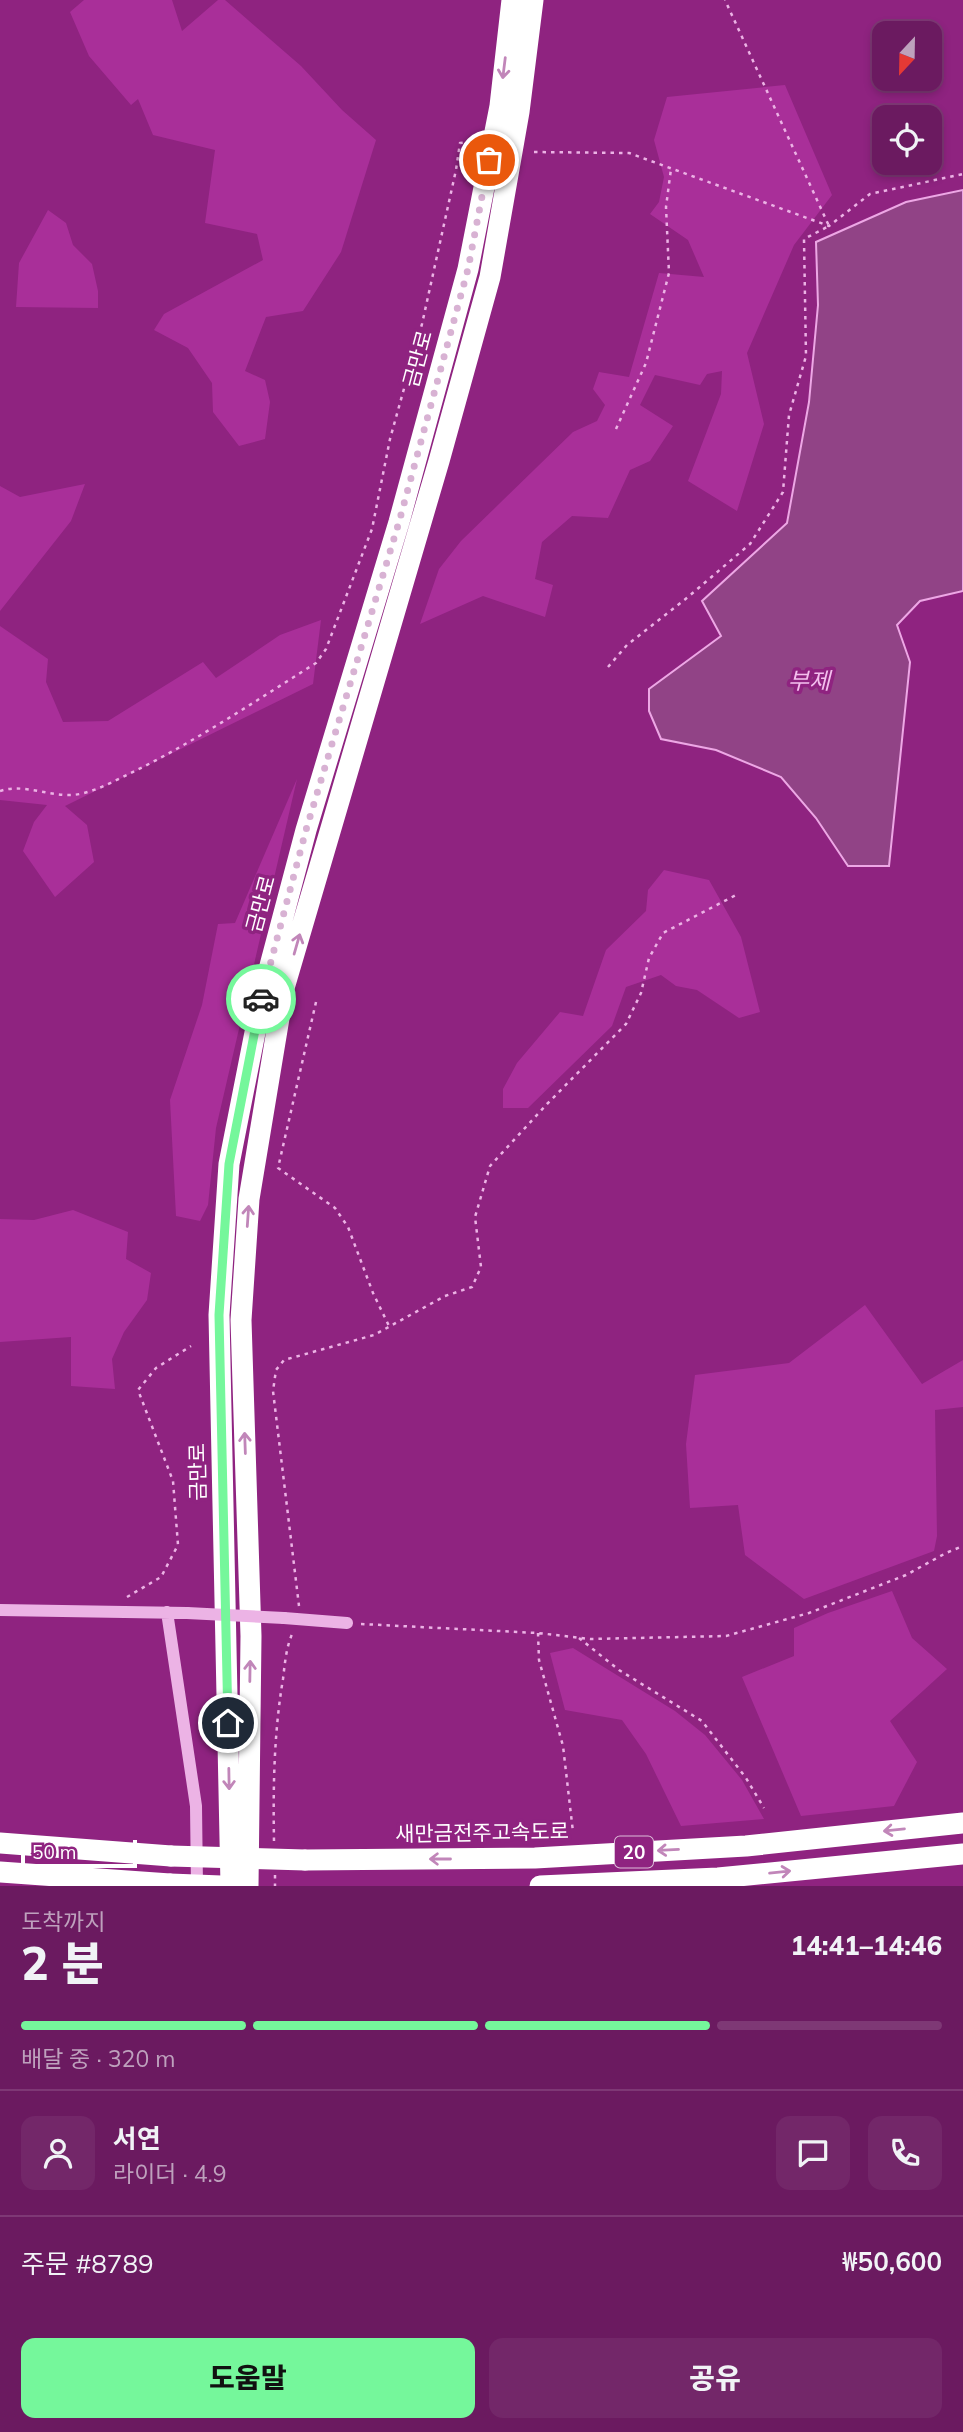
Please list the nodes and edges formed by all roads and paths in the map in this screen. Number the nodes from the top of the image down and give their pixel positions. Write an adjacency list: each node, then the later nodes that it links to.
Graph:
1 (512, 0): 35 (highway, 금만로, one-way to 35)
2 (533, 0): 36 (highway, one-way to 2)
3 (725, 0): 8 (path)
4 (479, 141): 11 (path)
5 (534, 152): 6 (path)
6 (671, 169): 8 (path); 9 (path)
7 (963, 174): 8 (path)
8 (829, 226): 10 (path)
9 (615, 429)
10 (608, 667)
11 (0, 791)
12 (736, 895): 14 (path)
13 (316, 1002): 14 (path)
14 (389, 1326): 20 (path)
15 (191, 1346): 18 (path)
16 (963, 1546): 23 (path)
17 (0, 1610): 18 (street)
18 (103, 1611): 19 (street)
19 (167, 1612): 20 (street, bridge); 33 (street)
20 (299, 1620): 21 (street); 28 (path)
21 (347, 1623): 22 (path)
22 (538, 1633): 23 (path); 26 (path)
23 (579, 1638): 24 (path)
24 (764, 1808)
25 (963, 1823): 27 (highway, 새만금전주고속도로 / 20, one-way to 27, bridge)
26 (573, 1832)
27 (0, 1843)
28 (274, 1846)
29 (959, 1854): 38 (highway, 20, one-way to 29)
30 (0, 1872): 32 (highway)
31 (275, 1872): 37 (path)
32 (170, 1884): 34 (highway, bridge)
33 (197, 1886)
34 (221, 1886)
35 (231, 1886)
36 (248, 1886)
37 (275, 1886)
38 (540, 1886)

